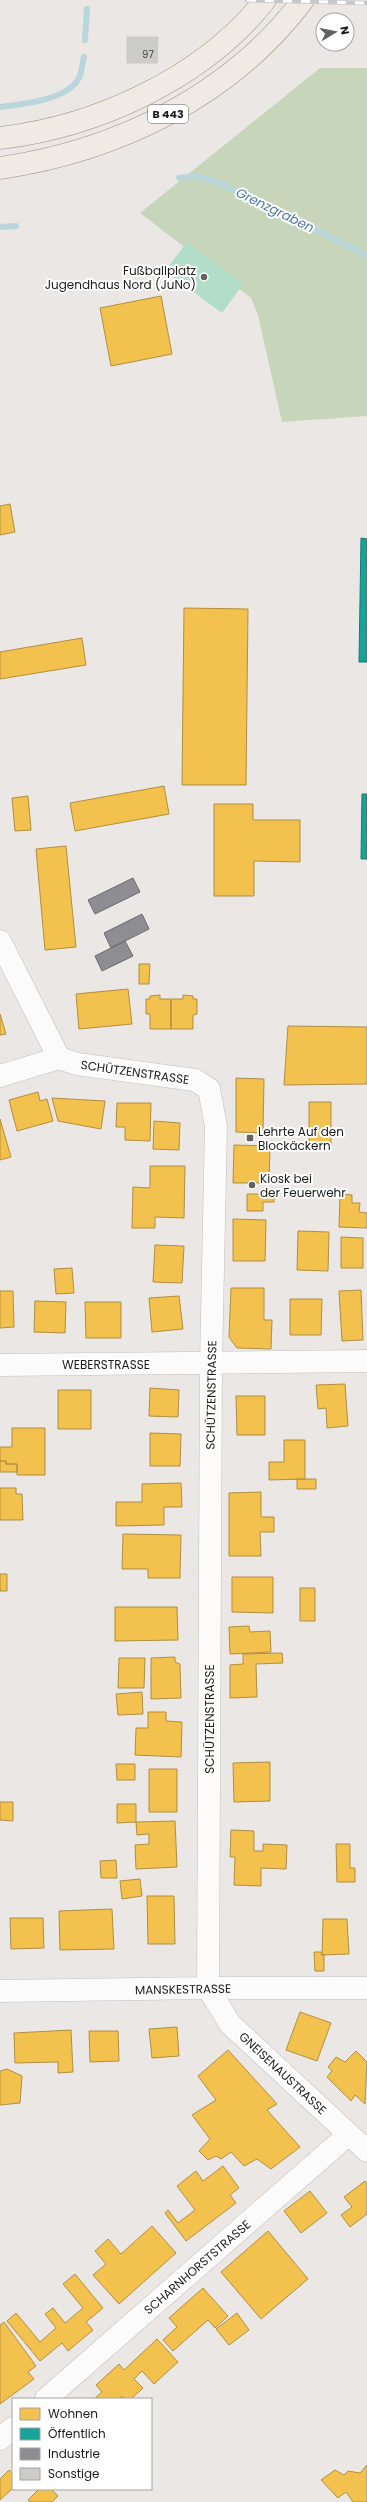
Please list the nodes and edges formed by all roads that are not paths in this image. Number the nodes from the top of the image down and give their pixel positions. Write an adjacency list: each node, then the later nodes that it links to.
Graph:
1 (265, 0): 3 (main road, B 443)
2 (303, 0): 4 (main road, B 443)
3 (0, 138)
4 (0, 168)
5 (0, 941): 6 (street)
6 (59, 1058): 7 (street); 10 (street, SCHÜTZENSTRASSE)
7 (0, 1076)
8 (367, 1361): 10 (street, WEBERSTRASSE)
9 (0, 1364): 10 (street, WEBERSTRASSE)
10 (211, 1364): 11 (street, SCHÜTZENSTRASSE)
11 (208, 1988): 12 (street, MANSKESTRASSE); 13 (street, MANSKESTRASSE); 14 (street, GNEISENAUSTRASSE)
12 (367, 1988)
13 (0, 1991)
14 (348, 2135): 15 (street, GNEISENAUSTRASSE); 16 (street, SCHARNHORSTSTRASSE)
15 (367, 2151)
16 (47, 2398)
17 (12, 2429): 18 (street)
18 (0, 2439)

